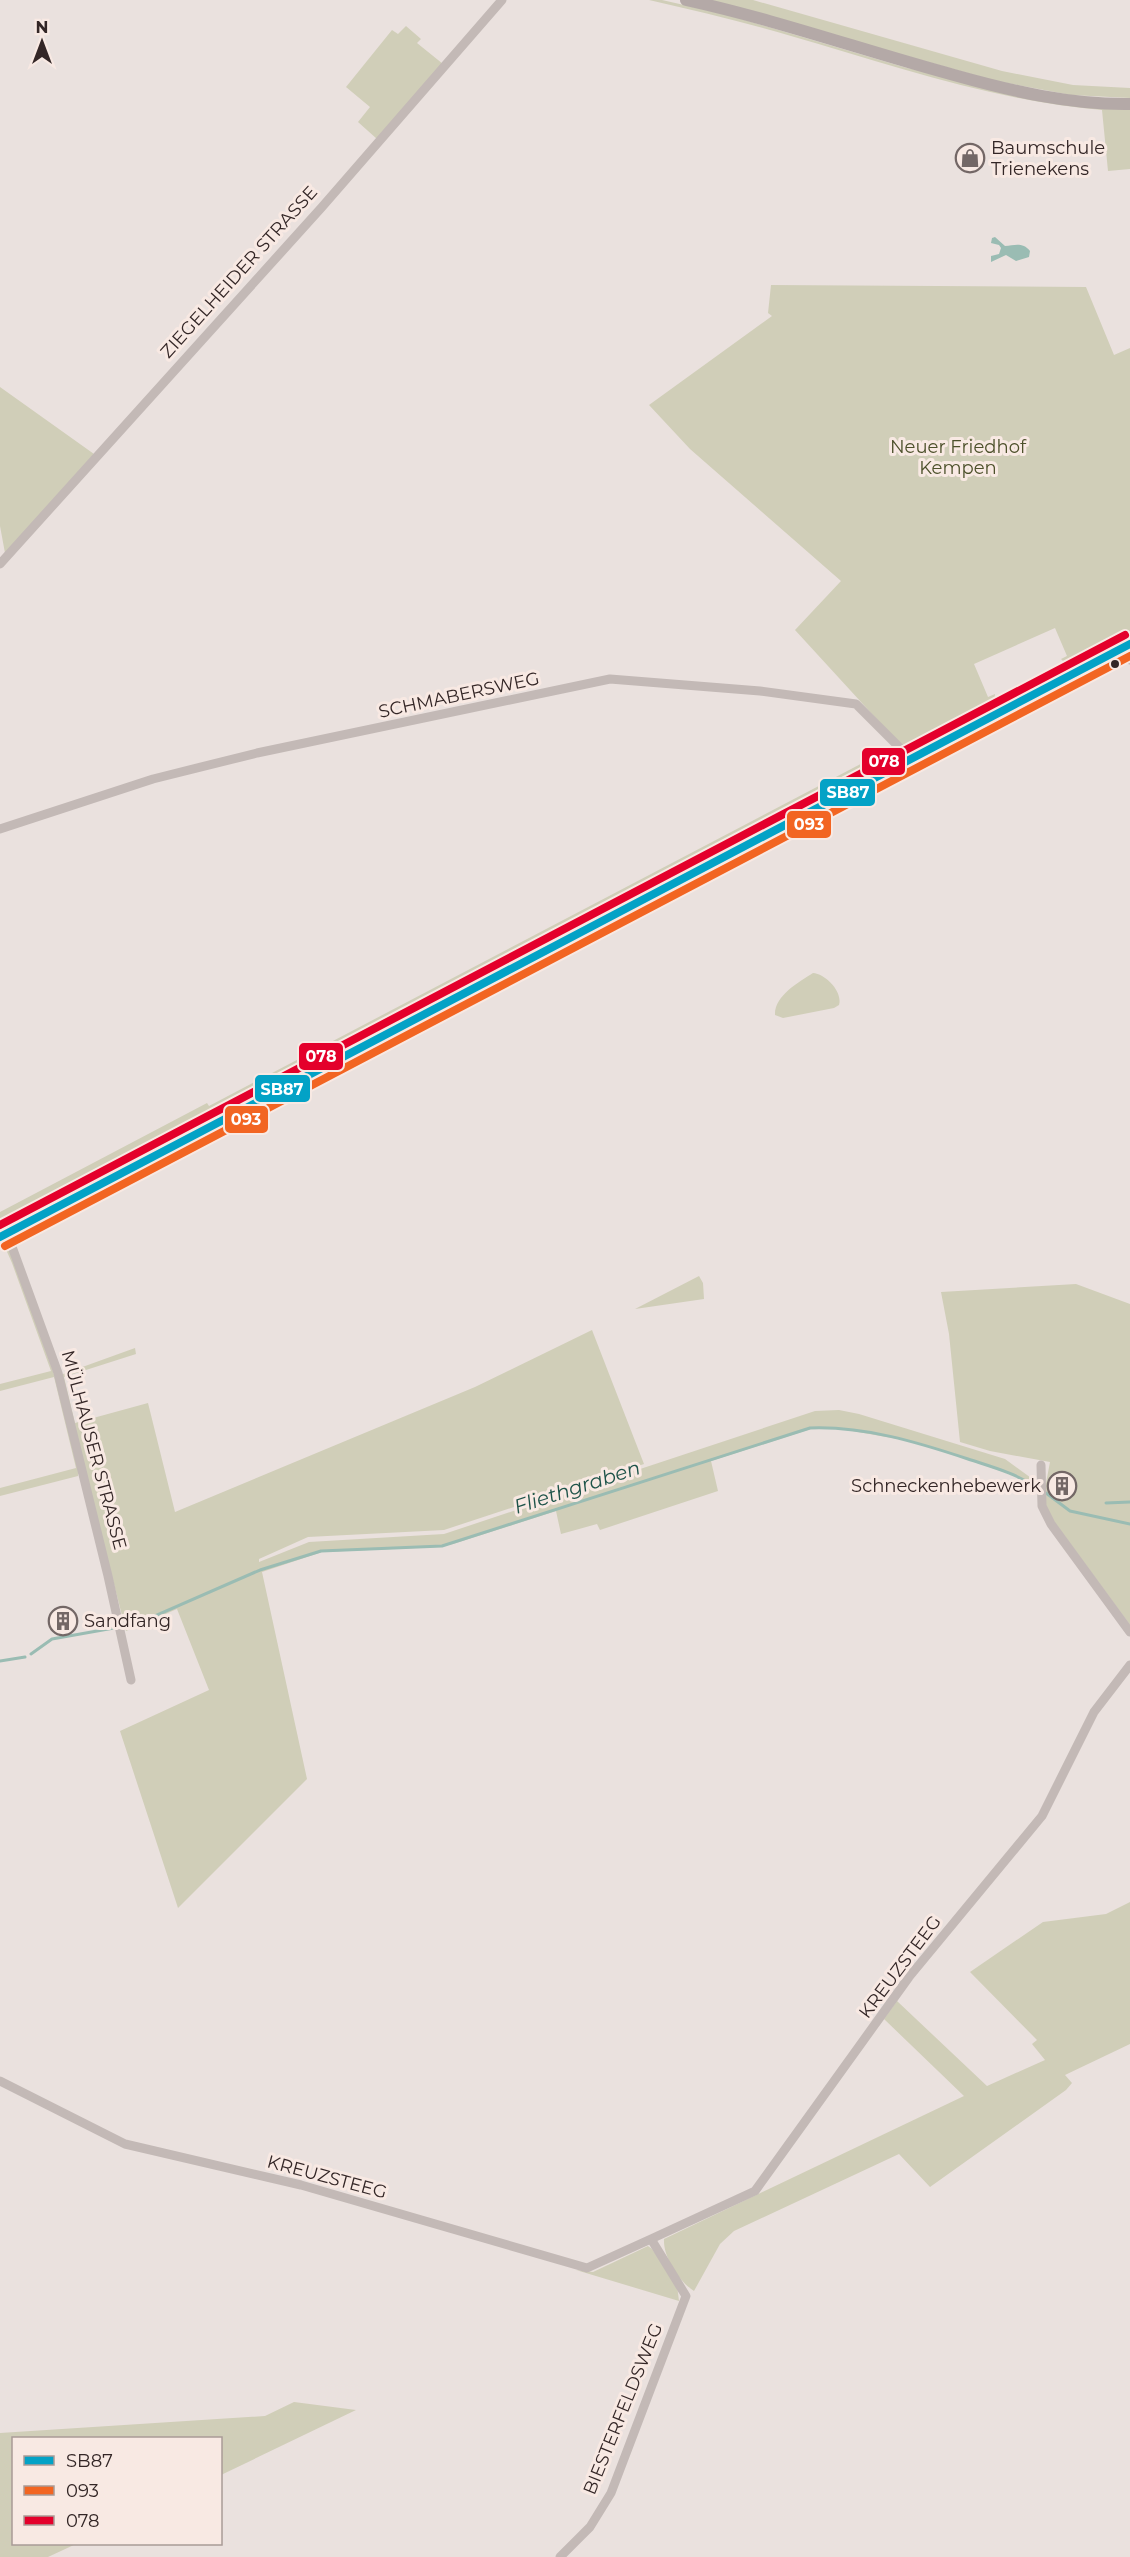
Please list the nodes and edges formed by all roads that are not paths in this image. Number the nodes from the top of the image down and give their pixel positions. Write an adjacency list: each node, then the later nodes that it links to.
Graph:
1 (502, 0): 4 (street, ZIEGELHEIDER STRASSE)
2 (686, 0): 3 (street)
3 (1130, 104)
4 (0, 564)
5 (1127, 645): 6 (street, MÜLHAUSER STRASSE); 7 (street, MÜLHAUSER STRASSE)
6 (1130, 660)
7 (912, 760): 8 (street, SCHMABERSWEG); 9 (street, MÜLHAUSER STRASSE)
8 (0, 829)
9 (3, 1235): 13 (street, MÜLHAUSER STRASSE)
10 (1041, 1465): 11 (street)
11 (1130, 1632)
12 (1130, 1665): 15 (street, KREUZSTEEG)
13 (130, 1680)
14 (0, 2081): 15 (street, KREUZSTEEG)
15 (651, 2239): 16 (street, BIESTERFELDSWEG)
16 (560, 2557)

